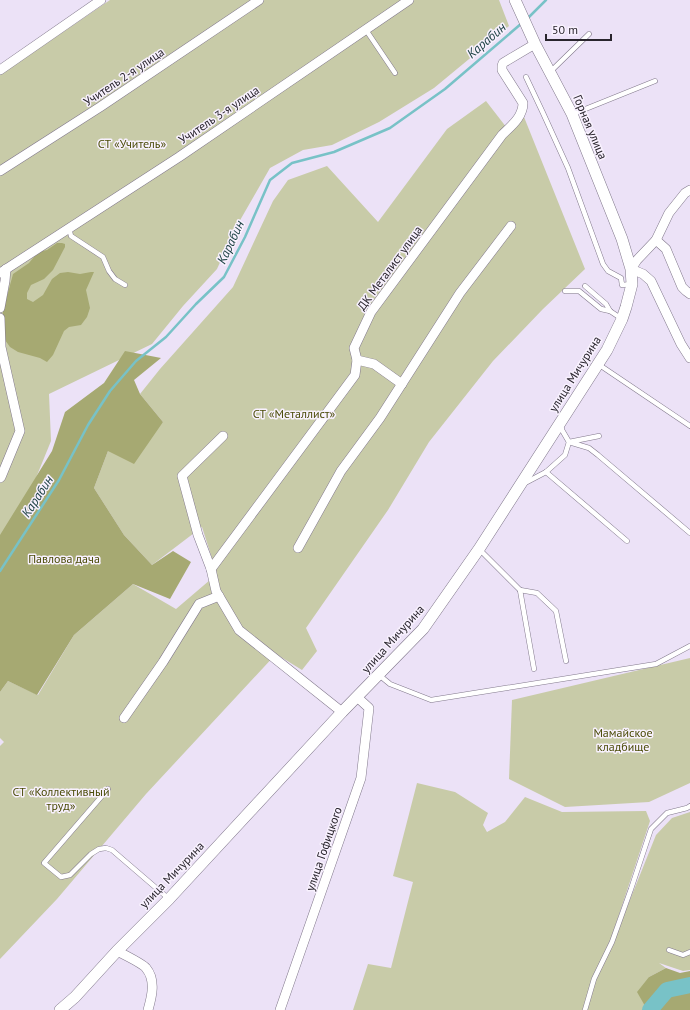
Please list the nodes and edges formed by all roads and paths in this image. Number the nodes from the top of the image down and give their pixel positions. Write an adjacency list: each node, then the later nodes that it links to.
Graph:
1 (101, 0): 8 (street)
2 (259, 0): 14 (street, Учитель 2-я улица)
3 (410, 0): 5 (street, Учитель 3-я улица)
4 (515, 0): 7 (street, Горная улица)
5 (366, 30): 10 (lane); 17 (street, Учитель 3-я улица)
6 (589, 34): 9 (lane)
7 (535, 44): 9 (street, Горная улица); 31 (street, ДК Металист улица)
8 (0, 70)
9 (550, 72): 13 (street, Горная улица)
10 (395, 73)
11 (526, 77): 21 (lane)
12 (655, 81): 13 (lane)
13 (572, 114): 19 (street, Горная улица)
14 (0, 171)
15 (690, 190): 18 (street)
16 (511, 226): 33 (street)
17 (69, 228): 20 (street, Учитель 3-я улица); 22 (lane)
18 (656, 240): 19 (street); 25 (street)
19 (631, 269): 21 (street, улица Мичурина); 30 (street)
20 (3, 271): 26 (street)
21 (632, 284): 29 (street, улица Мичурина)
22 (125, 285)
23 (585, 286): 27 (lane)
24 (565, 291): 27 (lane)
25 (690, 294)
26 (0, 308)
27 (610, 311): 29 (lane)
28 (0, 318): 42 (street)
29 (622, 319): 32 (street, улица Мичурина)
30 (690, 358)
31 (357, 360): 33 (street); 48 (street, ДК Металист улица)
32 (598, 364): 34 (street, улица Мичурина); 35 (lane)
33 (402, 384): 46 (street)
34 (561, 422): 39 (lane); 43 (street, улица Мичурина)
35 (690, 426)
36 (223, 436): 48 (street)
37 (599, 436): 38 (lane)
38 (592, 437): 39 (lane); 40 (lane)
39 (569, 442): 40 (lane); 41 (lane)
40 (589, 448): 44 (lane)
41 (546, 472): 43 (lane); 45 (lane)
42 (0, 478)
43 (518, 487): 47 (street, улица Мичурина)
44 (690, 533)
45 (627, 541)
46 (298, 548)
47 (479, 549): 49 (lane); 54 (street, улица Мичурина)
48 (211, 569): 50 (street)
49 (520, 590): 52 (lane); 53 (lane)
50 (219, 596): 56 (street); 57 (street)
51 (690, 646): 54 (lane)
52 (566, 661)
53 (534, 669)
54 (379, 675): 55 (street, улица Мичурина)
55 (357, 697): 56 (street, улица Мичурина); 66 (street, улица Гофицкого)
56 (342, 712): 60 (street, улица Мичурина)
57 (124, 718)
58 (108, 789): 60 (lane)
59 (690, 806): 67 (lane)
60 (168, 899): 62 (street, улица Мичурина)
61 (669, 950): 63 (lane)
62 (117, 951): 64 (street, улица Мичурина); 65 (street)
63 (690, 952)
64 (60, 1010)
65 (148, 1010)
66 (280, 1010)
67 (586, 1010)

